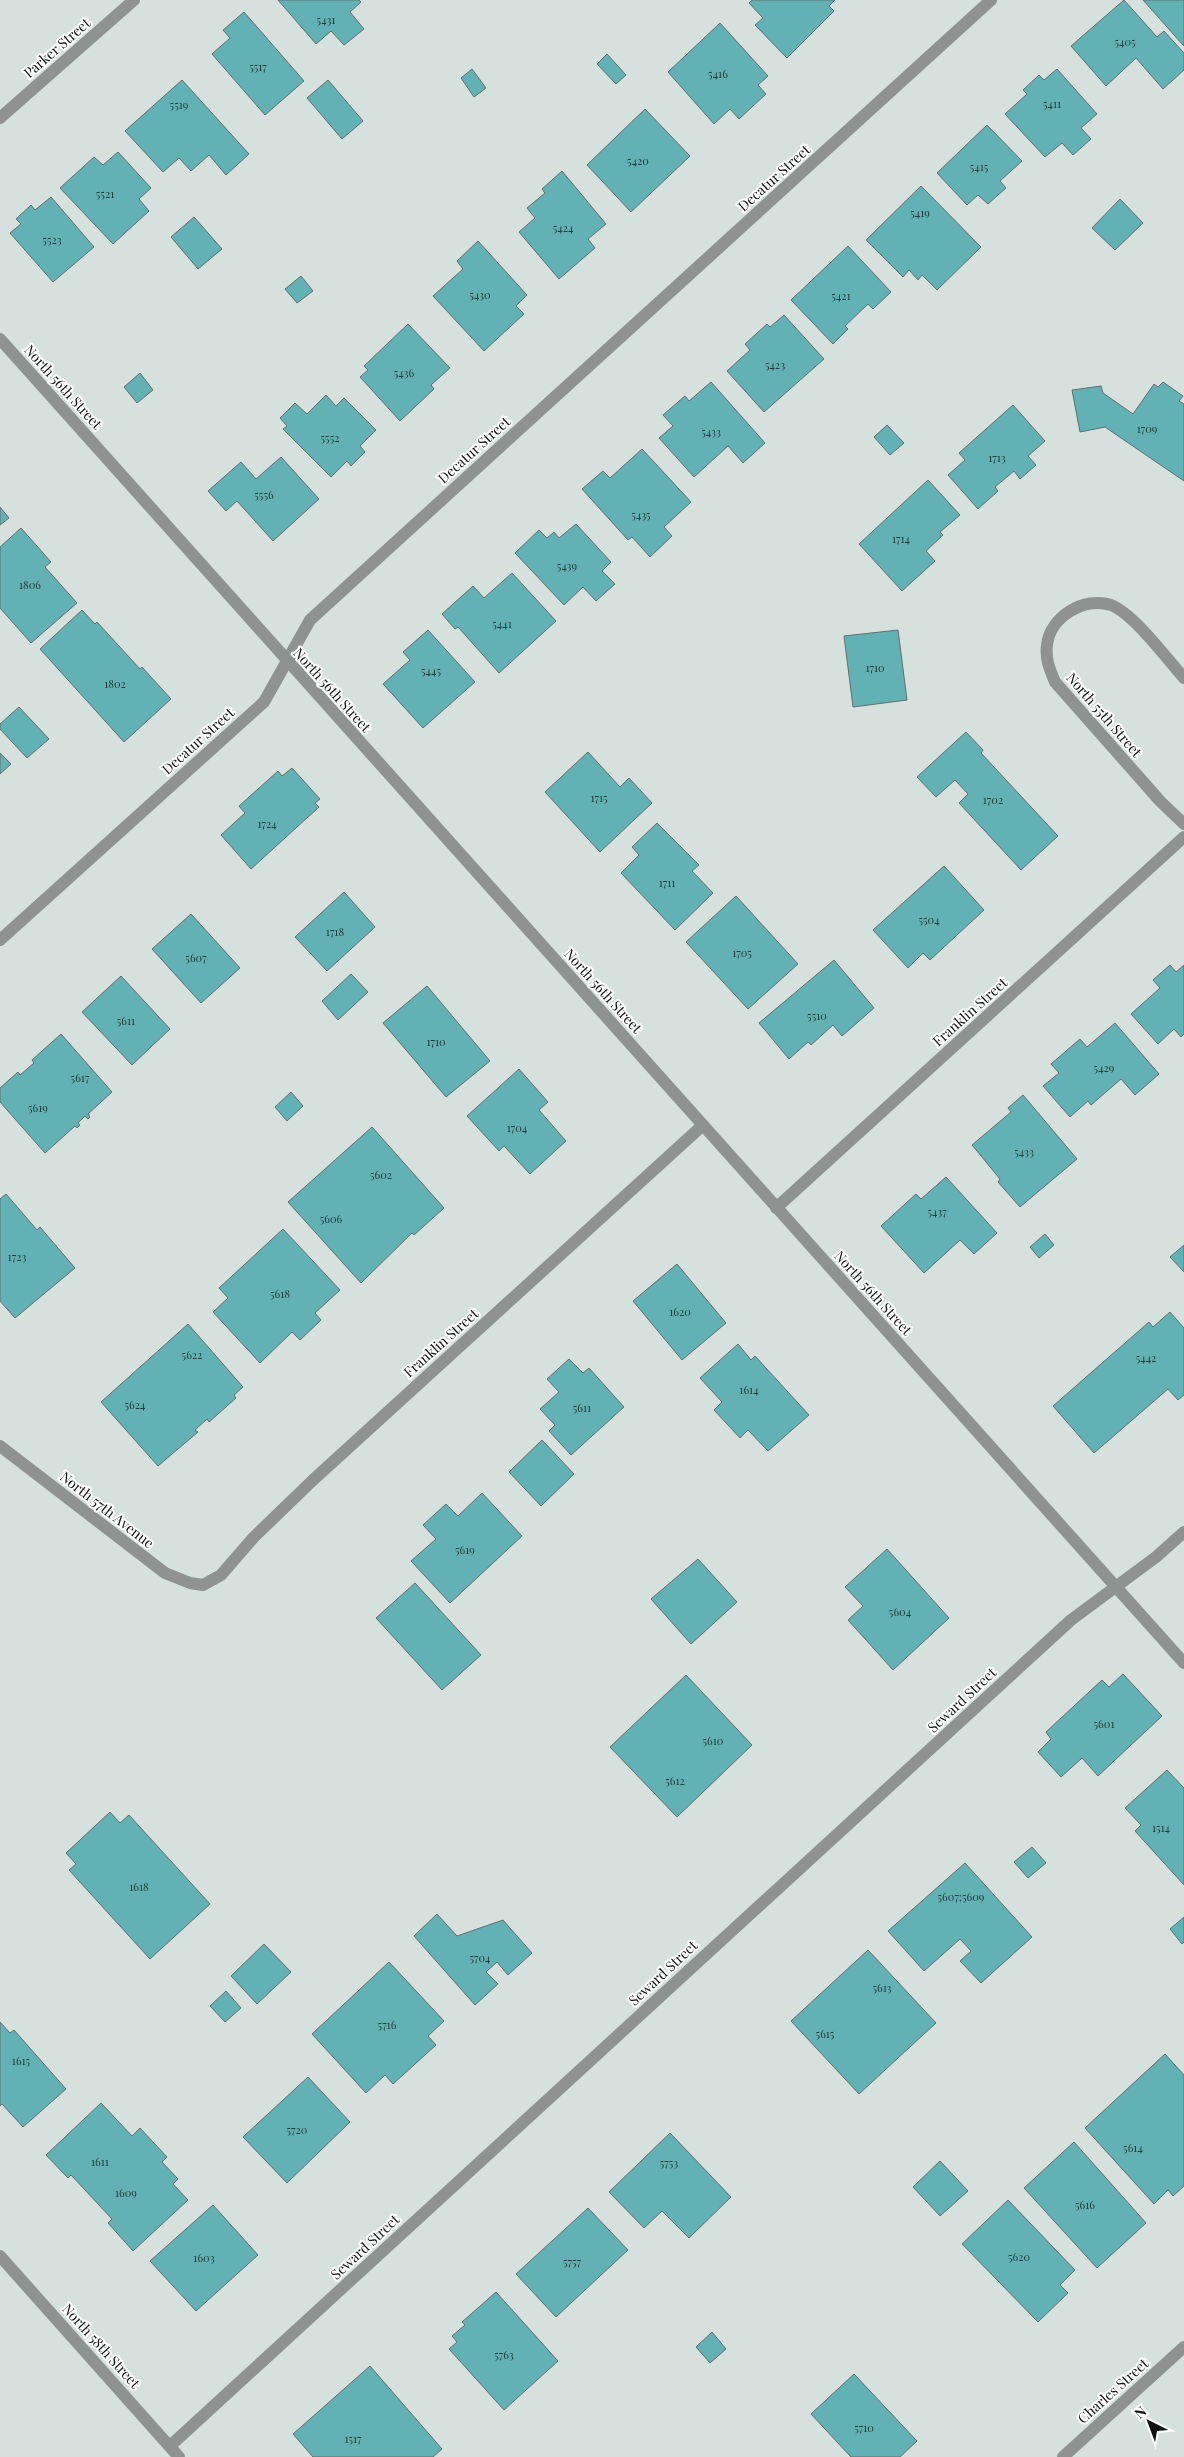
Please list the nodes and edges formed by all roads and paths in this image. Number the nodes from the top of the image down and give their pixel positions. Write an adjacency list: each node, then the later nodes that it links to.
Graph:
1 (134, 0): 3 (street, Parker Street)
2 (991, 0): 5 (street, Decatur Street)
3 (0, 118)
4 (0, 339): 5 (street, North 56th Street)
5 (287, 661): 9 (street, Decatur Street); 10 (street, North 56th Street)
6 (1184, 678): 7 (street, North 55th Street)
7 (1184, 824)
8 (1184, 838): 11 (street, Franklin Street)
9 (0, 940)
10 (703, 1125): 11 (street, North 56th Street); 14 (street, Franklin Street)
11 (776, 1208): 15 (street, North 56th Street)
12 (0, 1446): 14 (street, North 57th Avenue)
13 (1184, 1532): 15 (street, Seward Street)
14 (203, 1585)
15 (1116, 1587): 16 (street, North 56th Street); 19 (street, Seward Street)
16 (1184, 1663)
17 (0, 2256): 19 (street, North 58th Street)
18 (1184, 2347): 21 (street, Charles Street)
19 (170, 2446): 20 (street, North 58th Street)
20 (179, 2457)
21 (1063, 2457)

